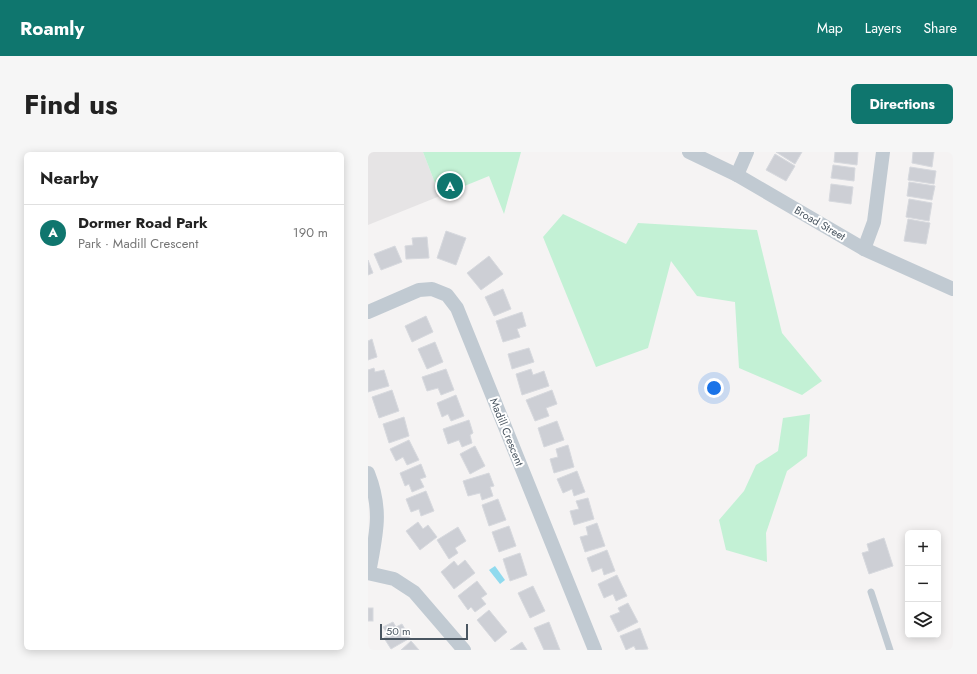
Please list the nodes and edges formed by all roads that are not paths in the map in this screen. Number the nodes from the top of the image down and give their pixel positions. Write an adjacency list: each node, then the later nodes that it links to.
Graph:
1 (689, 152): 4 (street, Broad Street)
2 (746, 152): 4 (street)
3 (884, 152): 5 (street)
4 (737, 175): 5 (street, Broad Street)
5 (864, 249): 6 (street, Broad Street)
6 (953, 289)
7 (368, 312): 12 (street, Madill Crescent)
8 (368, 473): 9 (street)
9 (368, 573): 11 (street)
10 (871, 592): 13 (lane)
11 (464, 650)
12 (595, 650)
13 (890, 650)

